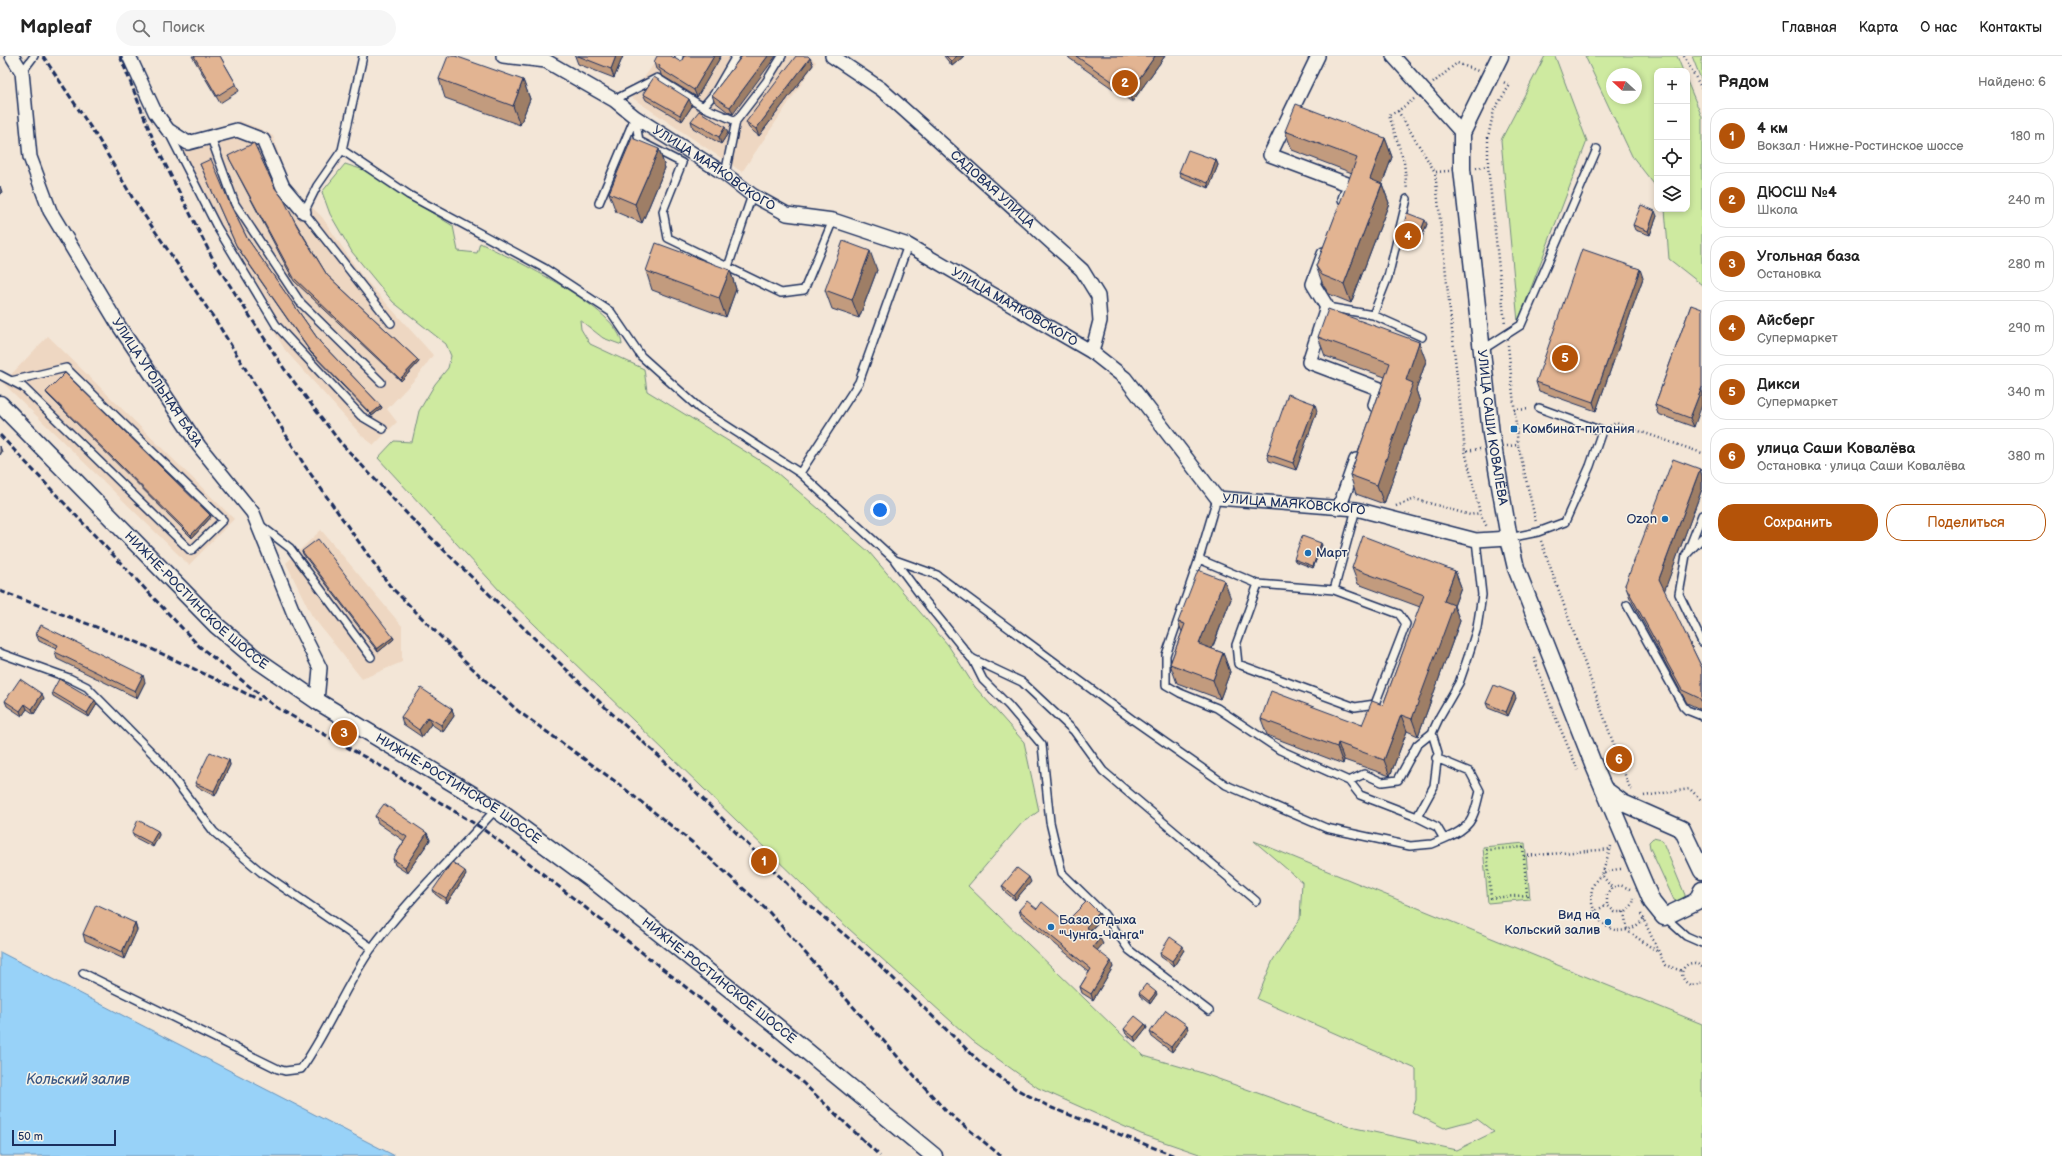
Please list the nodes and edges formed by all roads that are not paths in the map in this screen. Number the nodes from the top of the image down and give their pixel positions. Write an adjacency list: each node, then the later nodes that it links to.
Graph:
1 (12, 56): 13 (street, УЛИЦА УГОЛЬНАЯ БАЗА)
2 (34, 56): 13 (lane)
3 (130, 56): 18 (street)
4 (363, 56): 22 (lane)
5 (503, 56): 12 (street, УЛИЦА МАЯКОВСКОГО)
6 (736, 56): 15 (lane)
7 (782, 56): 17 (lane)
8 (832, 56): 38 (street, САДОВАЯ УЛИЦА)
9 (1318, 56): 28 (street)
10 (1393, 56): 19 (street)
11 (1500, 56): 19 (street, УЛИЦА САШИ КОВАЛЁВА)
12 (547, 58): 14 (street, УЛИЦА МАЯКОВСКОГО)
13 (22, 72): 52 (street, УЛИЦА УГОЛЬНАЯ БАЗА)
14 (614, 100): 15 (lane); 16 (street, УЛИЦА МАЯКОВСКОГО)
15 (703, 107): 17 (lane)
16 (635, 117): 23 (street, УЛИЦА МАЯКОВСКОГО); 26 (lane); 32 (lane)
17 (736, 121): 23 (lane)
18 (168, 130): 20 (street); 45 (lane)
19 (1462, 133): 37 (street, УЛИЦА САШИ КОВАЛЁВА)
20 (211, 138): 27 (street); 41 (lane)
21 (1597, 149): 37 (lane)
22 (342, 150): 27 (lane); 47 (lane)
23 (725, 174): 24 (street, УЛИЦА МАЯКОВСКОГО)
24 (752, 196): 29 (street, УЛИЦА МАЯКОВСКОГО); 32 (lane)
25 (1407, 199): 34 (lane)
26 (598, 203)
27 (304, 212): 35 (lane)
28 (1340, 214)
29 (833, 220): 31 (street, УЛИЦА МАЯКОВСКОГО); 32 (lane)
30 (1329, 242): 33 (street)
31 (908, 245): 38 (street, УЛИЦА МАЯКОВСКОГО); 47 (lane)
32 (728, 267)
33 (1327, 307): 34 (lane); 44 (street)
34 (1373, 315): 36 (lane)
35 (391, 323)
36 (1422, 337)
37 (1482, 350): 53 (street, УЛИЦА САШИ КОВАЛЁВА)
38 (1092, 352): 48 (street, УЛИЦА МАЯКОВСКОГО)
39 (0, 375): 40 (lane)
40 (11, 381): 40 (lane)
41 (382, 382)
42 (0, 404): 66 (street, НИЖНЕ-РОСТИНСКОЕ ШОССЕ)
43 (1539, 408): 53 (lane)
44 (1370, 418)
45 (383, 429)
46 (1360, 447): 49 (street)
47 (800, 474): 58 (lane)
48 (1217, 498): 49 (street, УЛИЦА МАЯКОВСКОГО); 57 (lane)
49 (1339, 508): 50 (street, УЛИЦА МАЯКОВСКОГО)
50 (1356, 509): 55 (street, УЛИЦА МАЯКОВСКОГО); 60 (lane)
51 (1702, 515): 56 (lane)
52 (256, 522): 64 (lane); 66 (street, УЛИЦА УГОЛЬНАЯ БАЗА)
53 (1509, 538): 55 (street, УЛИЦА МАЯКОВСКОГО); 71 (street, УЛИЦА САШИ КОВАЛЁВА)
54 (1702, 538): 56 (lane)
55 (1476, 540): 68 (lane)
56 (1686, 555): 62 (lane)
57 (1199, 559): 59 (lane); 70 (lane)
58 (895, 560): 65 (lane); 74 (lane)
59 (1258, 584): 60 (lane); 60 (lane)
60 (1334, 590)
61 (1627, 605): 67 (lane)
62 (1702, 642)
63 (0, 653): 80 (lane)
64 (371, 657)
65 (972, 658): 77 (lane); 82 (lane)
66 (317, 701): 72 (street, НИЖНЕ-РОСТИНСКОЕ ШОССЕ)
67 (1702, 716)
68 (1432, 733): 69 (lane); 70 (lane)
69 (1436, 758): 73 (lane); 74 (lane)
70 (1349, 782): 73 (lane)
71 (1604, 790): 75 (street); 78 (street, УЛИЦА САШИ КОВАЛЁВА)
72 (496, 808): 80 (lane); 83 (street, НИЖНЕ-РОСТИНСКОЕ ШОССЕ)
73 (1417, 817): 74 (lane)
74 (1444, 839)
75 (1702, 871)
76 (1702, 890): 78 (street)
77 (1256, 901)
78 (1664, 917): 79 (lane)
79 (1702, 943)
80 (372, 948): 81 (lane)
81 (83, 973)
82 (1209, 1011)
83 (934, 1156)

